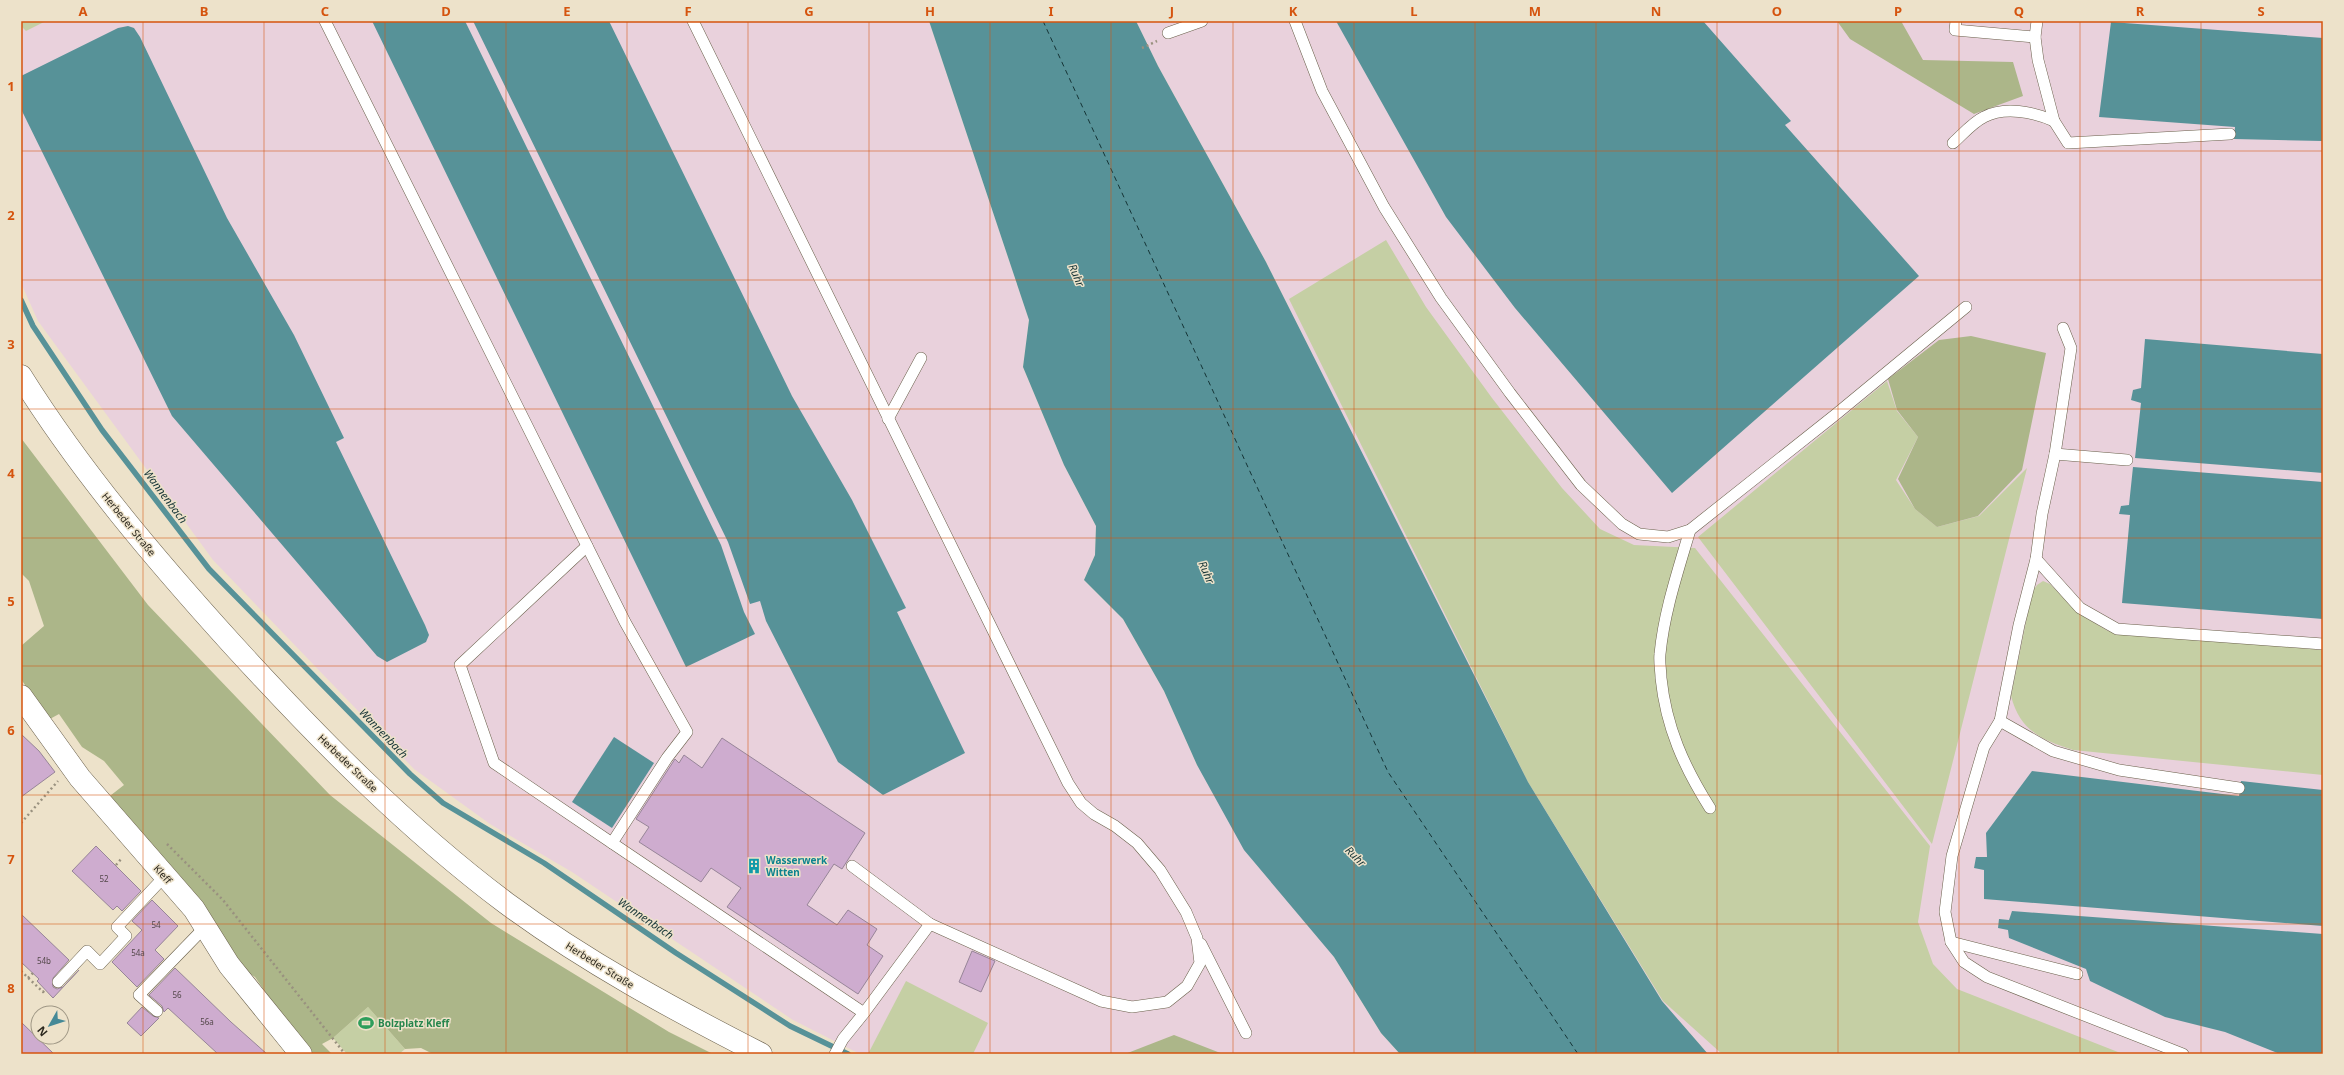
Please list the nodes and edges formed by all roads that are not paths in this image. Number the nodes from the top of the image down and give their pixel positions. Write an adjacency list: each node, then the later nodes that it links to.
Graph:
1 (325, 21): 20 (lane)
2 (692, 21): 16 (lane)
3 (1202, 21): 7 (lane)
4 (1295, 21): 19 (lane)
5 (1956, 21): 8 (lane)
6 (2037, 21): 8 (lane)
7 (1168, 33)
8 (2035, 37): 9 (lane)
9 (2054, 121): 10 (lane); 11 (lane)
10 (2230, 134)
11 (1953, 143)
12 (1966, 307): 19 (lane)
13 (2063, 328): 17 (lane)
14 (921, 358): 16 (lane)
15 (21, 376): 40 (main road, Herbeder Straße)
16 (888, 419): 32 (lane)
17 (2055, 454): 18 (lane); 21 (lane)
18 (2127, 460)
19 (1690, 530): 26 (lane)
20 (588, 546): 27 (lane); 27 (lane)
21 (2036, 559): 22 (lane); 24 (lane)
22 (2323, 644)
23 (21, 696): 29 (main road, Kleff)
24 (2000, 721): 25 (lane); 33 (lane)
25 (2239, 788)
26 (1710, 808)
27 (612, 843): 37 (lane)
28 (852, 866): 30 (lane)
29 (165, 876): 31 (main road, Kleff); 35 (lane)
30 (930, 924): 32 (lane); 37 (lane)
31 (206, 926): 36 (lane); 39 (main road, Kleff)
32 (1197, 938): 38 (lane)
33 (1952, 942): 34 (lane); 42 (lane)
34 (2077, 974)
35 (58, 982)
36 (156, 1011)
37 (864, 1013): 41 (lane)
38 (1246, 1033)
39 (301, 1054)
40 (761, 1054)
41 (835, 1054)
42 (2183, 1054)

